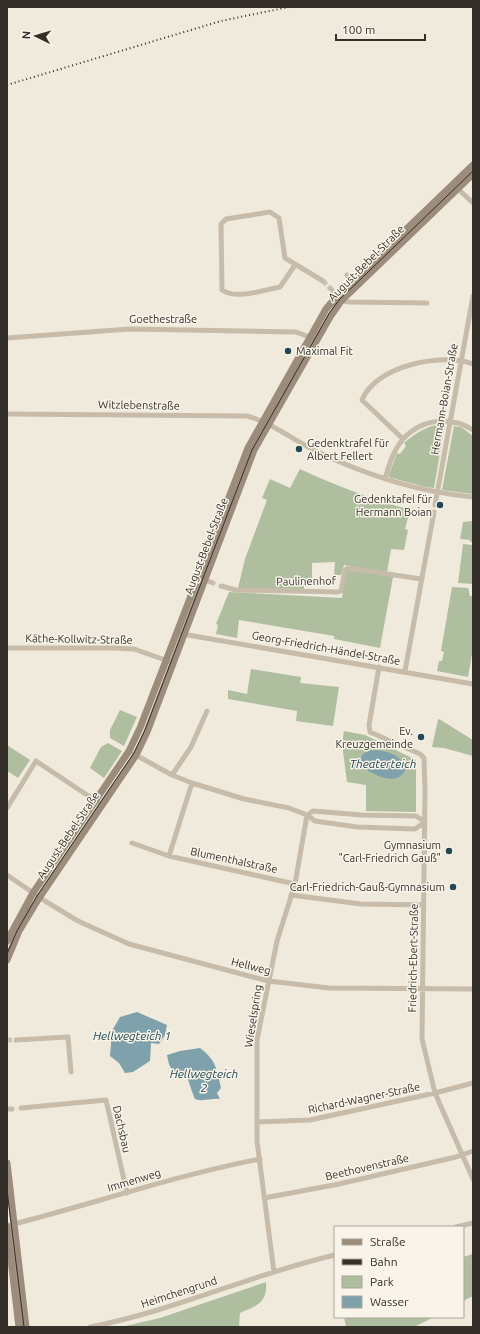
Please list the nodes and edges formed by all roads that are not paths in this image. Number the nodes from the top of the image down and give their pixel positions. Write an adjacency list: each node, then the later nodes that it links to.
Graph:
1 (472, 169): 2 (street, August-Bebel-Straße)
2 (455, 186): 3 (street); 8 (street, August-Bebel-Straße); 8 (street, August-Bebel-Straße)
3 (473, 203)
4 (294, 264): 4 (street); 5 (street)
5 (323, 281)
6 (331, 289): 8 (street)
7 (473, 296): 12 (street, Hermann-Boian-Straße)
8 (339, 298): 9 (street); 11 (street, August-Bebel-Straße)
9 (427, 302)
10 (7, 338): 11 (street, Goethestraße)
11 (314, 339): 16 (street, August-Bebel-Straße)
12 (461, 361): 13 (street); 15 (street, Hermann-Boian-Straße); 18 (street)
13 (473, 364)
14 (7, 414): 16 (street, Witzlebenstraße)
15 (450, 421): 17 (street); 18 (street); 20 (street, Hermann-Boian-Straße)
16 (265, 422): 19 (street, Witzlebenstraße); 24 (street, August-Bebel-Straße)
17 (473, 430)
18 (403, 439): 19 (street)
19 (385, 479): 20 (street, Witzlebenstraße)
20 (438, 492): 21 (street, Witzlebenstraße); 22 (street, Hermann-Boian-Straße)
21 (473, 497)
22 (435, 505)
23 (434, 512): 25 (street)
24 (201, 578): 26 (street); 28 (street, August-Bebel-Straße)
25 (422, 579): 27 (street, Paulinenhof); 33 (street)
26 (213, 583)
27 (221, 586)
28 (180, 634): 30 (street, August-Bebel-Straße); 31 (street, August-Bebel-Straße); 32 (street, Georg-Friedrich-Händel-Straße)
29 (7, 648): 30 (street, Käthe-Kollwitz-Straße)
30 (166, 660): 31 (street, Käthe-Kollwitz-Straße); 36 (street, August-Bebel-Straße)
31 (173, 662): 37 (street, August-Bebel-Straße)
32 (379, 667): 33 (street, Georg-Friedrich-Händel-Straße); 44 (street, Friedrich-Ebert-Straße)
33 (405, 671): 34 (street, Georg-Friedrich-Händel-Straße)
34 (473, 684)
35 (207, 711): 38 (street)
36 (129, 751): 37 (street); 40 (street, August-Bebel-Straße)
37 (136, 755): 38 (street); 41 (street, August-Bebel-Straße)
38 (172, 775): 39 (street)
39 (192, 784): 43 (street); 46 (street)
40 (95, 801): 41 (street); 42 (street); 50 (street, August-Bebel-Straße)
41 (102, 805): 50 (street, August-Bebel-Straße)
42 (7, 808)
43 (307, 815): 44 (street); 44 (street); 48 (street, Wieselspring)
44 (425, 822): 51 (street, Friedrich-Ebert-Straße)
45 (132, 843): 46 (street, Blumenthalstraße)
46 (169, 856): 48 (street, Blumenthalstraße)
47 (7, 876): 50 (street, Hellweg)
48 (295, 884): 49 (street, Wieselspring)
49 (291, 895): 51 (street); 56 (street, Wieselspring)
50 (36, 896): 52 (street, August-Bebel-Straße); 53 (street, August-Bebel-Straße); 56 (street, Hellweg)
51 (424, 905): 57 (street, Friedrich-Ebert-Straße)
52 (9, 930): 53 (street); 54 (street, August-Bebel-Straße)
53 (19, 931): 55 (street, August-Bebel-Straße)
54 (7, 942)
55 (7, 960)
56 (268, 981): 57 (street, Hellweg); 64 (street, Wieselspring)
57 (423, 989): 58 (street, Hellweg); 62 (street, Friedrich-Ebert-Straße)
58 (473, 989)
59 (16, 1040): 60 (street)
60 (71, 1072)
61 (473, 1083): 62 (street, Richard-Wagner-Straße)
62 (435, 1094): 64 (street, Richard-Wagner-Straße); 66 (street, Friedrich-Ebert-Straße)
63 (21, 1108): 70 (street, Dachsbau)
64 (256, 1122): 67 (street, Wieselspring)
65 (473, 1151): 66 (street, Beethovenstraße)
66 (461, 1154): 69 (street, Friedrich-Ebert-Straße); 71 (street, Beethovenstraße)
67 (260, 1159): 70 (street, Immenweg); 71 (street, Wieselspring)
68 (7, 1164): 73 (street)
69 (473, 1179)
70 (127, 1192): 73 (street, Immenweg)
71 (264, 1198): 77 (street, Wieselspring)
72 (473, 1223): 74 (street)
73 (11, 1225): 75 (street); 79 (street)
74 (460, 1226)
75 (8, 1250): 78 (street)
76 (334, 1255): 77 (street, Heimchengrund)
77 (274, 1272): 80 (street, Heimchengrund)
78 (19, 1327)
79 (26, 1327)
80 (90, 1327)

